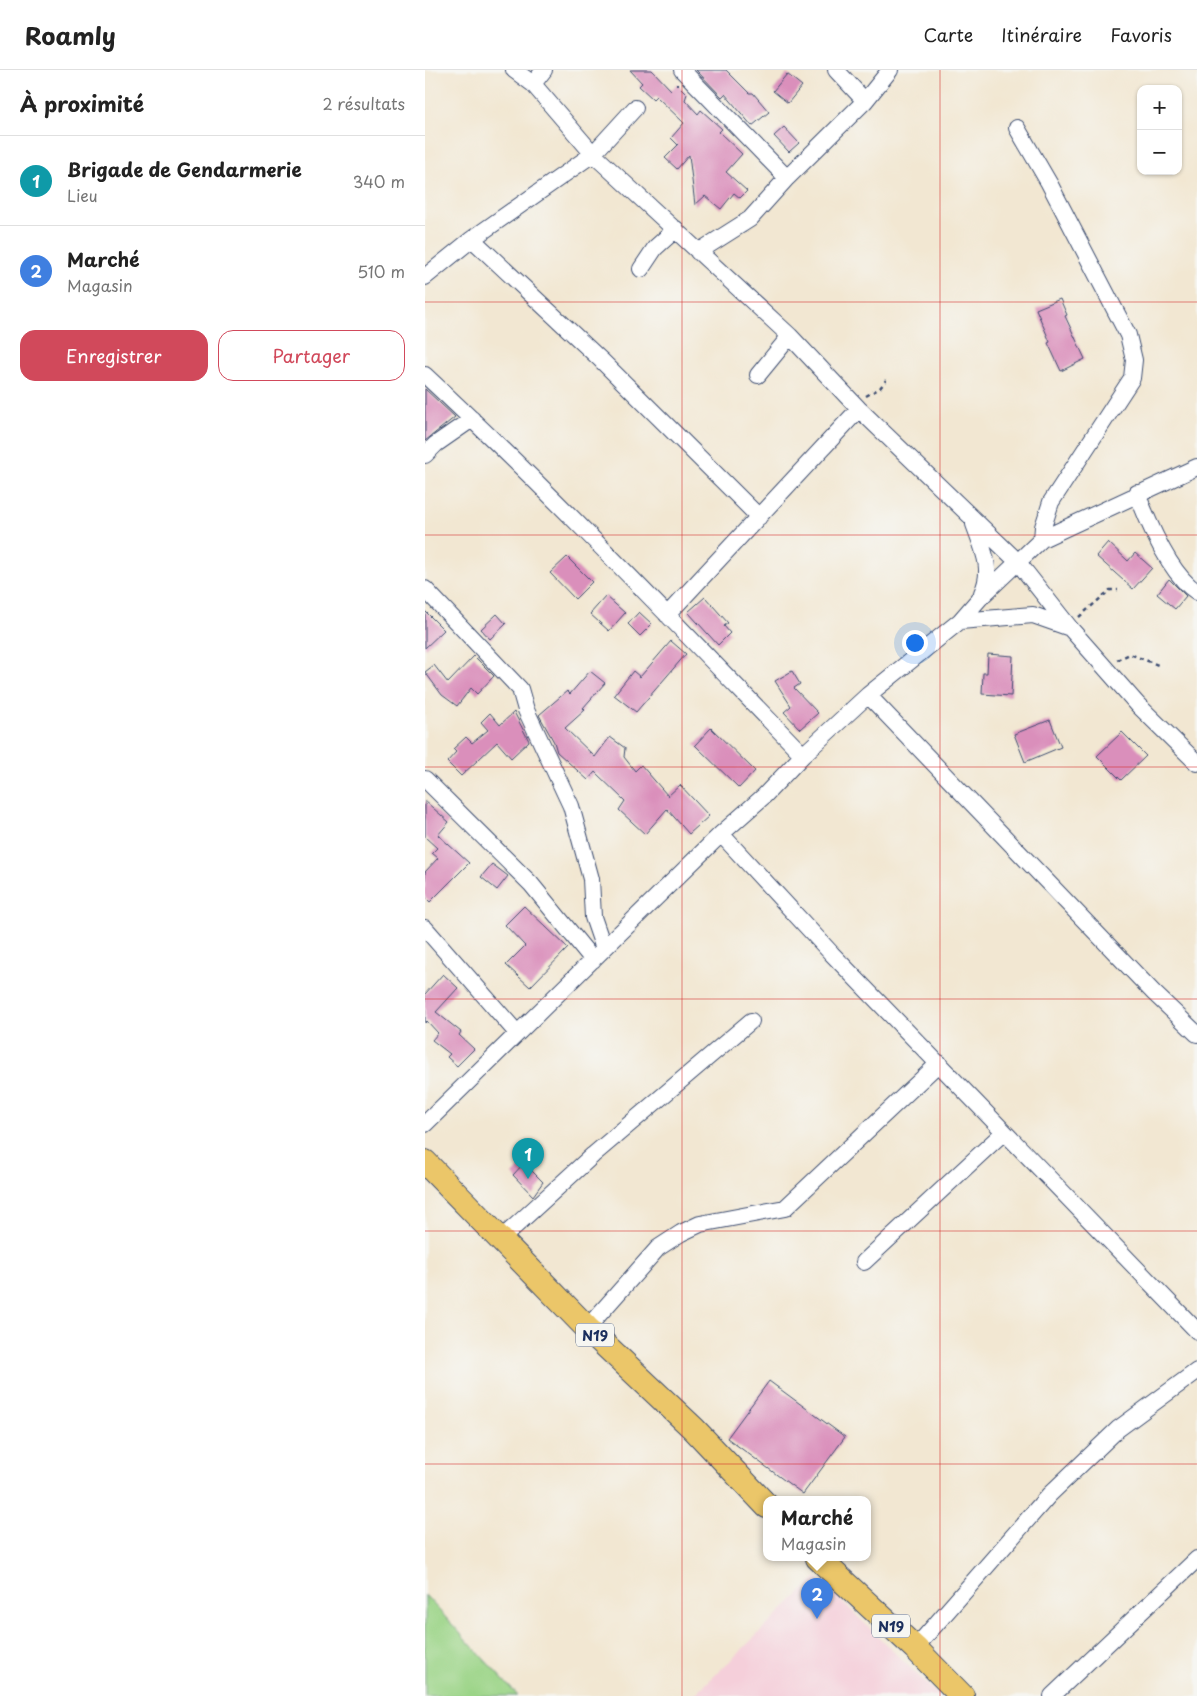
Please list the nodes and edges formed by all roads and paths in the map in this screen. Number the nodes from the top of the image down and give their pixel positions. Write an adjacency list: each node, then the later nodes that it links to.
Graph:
1 (514, 70): 6 (street)
2 (544, 70): 6 (street)
3 (682, 70): 11 (street)
4 (836, 70): 7 (street)
5 (890, 70): 7 (street)
6 (533, 84): 10 (street)
7 (865, 101): 11 (street)
8 (635, 108): 10 (street)
9 (1017, 128): 28 (street)
10 (593, 154): 12 (street); 13 (street)
11 (787, 178): 14 (street)
12 (676, 229): 14 (street); 15 (street)
13 (472, 239): 16 (street); 26 (street)
14 (699, 252): 17 (street)
15 (641, 269)
16 (425, 277)
17 (790, 336): 19 (street); 21 (street)
18 (425, 375): 22 (street)
19 (759, 375)
20 (886, 380): 21 (path)
21 (857, 406): 26 (street); 27 (street)
22 (472, 419): 23 (street); 34 (street)
23 (425, 455)
24 (1197, 466): 25 (street)
25 (1137, 493): 28 (street); 32 (street)
26 (759, 517): 34 (street)
27 (972, 519): 29 (street); 33 (street)
28 (1042, 539): 29 (street)
29 (1017, 561): 33 (street); 36 (street)
30 (425, 588): 45 (street)
31 (1118, 590): 36 (path)
32 (1197, 592)
33 (980, 598): 35 (street)
34 (667, 615): 40 (street)
35 (960, 621): 36 (street); 39 (street)
36 (1069, 628): 38 (street)
37 (1158, 665): 38 (path)
38 (1104, 667): 41 (street)
39 (869, 695): 40 (street); 48 (street)
40 (803, 755): 43 (street)
41 (1197, 763)
42 (425, 779): 45 (street)
43 (721, 834): 45 (street); 49 (street)
44 (425, 928): 47 (street)
45 (599, 954): 47 (street)
46 (751, 1021): 53 (street)
47 (517, 1032): 50 (street)
48 (1197, 1034)
49 (939, 1063): 51 (street); 55 (street)
50 (425, 1124)
51 (1004, 1132): 54 (street); 56 (street)
52 (425, 1162): 53 (highway, N19)
53 (501, 1239): 55 (highway, N19)
54 (864, 1262)
55 (587, 1328): 58 (highway, N19)
56 (1197, 1331)
57 (1197, 1371): 61 (street)
58 (763, 1502)
59 (1197, 1559): 63 (street)
60 (821, 1561): 61 (highway, N19)
61 (915, 1648): 62 (highway, N19)
62 (961, 1696)
63 (1052, 1696)

